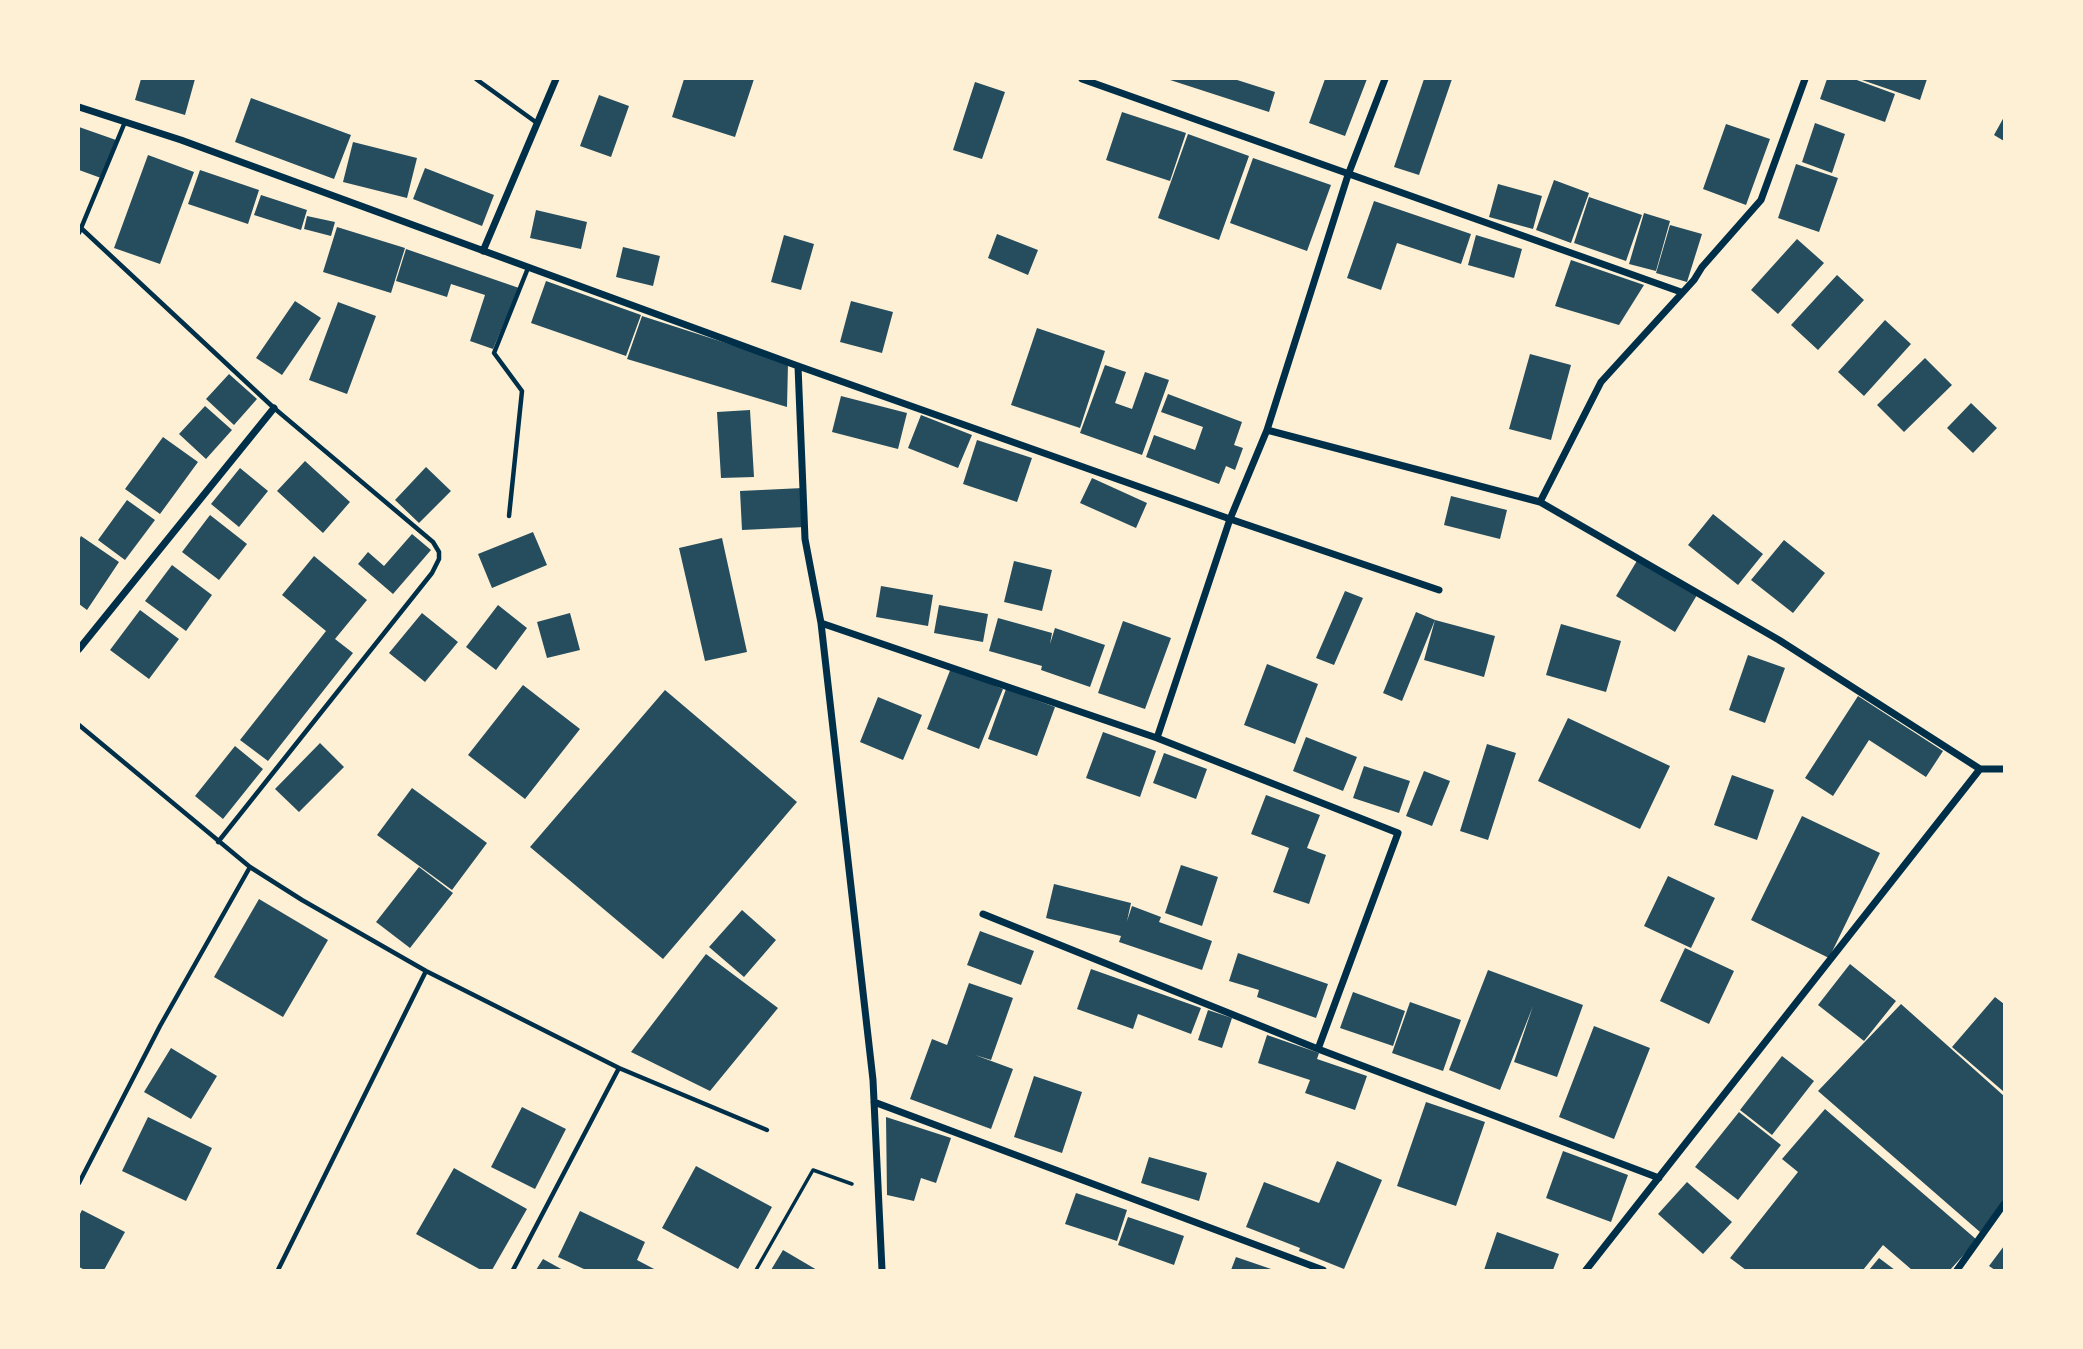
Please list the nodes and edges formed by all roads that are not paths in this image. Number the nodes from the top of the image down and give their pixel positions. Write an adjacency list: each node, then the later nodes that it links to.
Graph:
1 (476, 79): 8 (lane)
2 (556, 79): 8 (street)
3 (1083, 79): 9 (street)
4 (1385, 79): 9 (street)
5 (1805, 79): 13 (street)
6 (79, 107): 7 (street)
7 (125, 122): 10 (lane); 11 (street)
8 (537, 123): 11 (street)
9 (1348, 175): 13 (street); 16 (street)
10 (80, 231): 15 (lane)
11 (483, 251): 12 (street)
12 (528, 267): 14 (street); 18 (lane)
13 (1681, 292): 17 (street)
14 (798, 366): 19 (street); 21 (street)
15 (274, 408): 22 (street); 27 (lane)
16 (1267, 430): 17 (street); 19 (street)
17 (1540, 502): 25 (street)
18 (509, 516)
19 (1230, 519): 20 (street); 24 (street)
20 (1439, 590)
21 (821, 623): 24 (street); 33 (street)
22 (79, 649)
23 (79, 726): 27 (lane)
24 (1157, 738): 31 (street)
25 (1980, 769): 26 (street); 35 (street)
26 (2004, 769)
27 (218, 842): 28 (lane)
28 (250, 867): 30 (lane); 36 (lane)
29 (983, 914): 31 (street)
30 (426, 971): 32 (lane); 38 (lane)
31 (1318, 1049): 35 (street)
32 (619, 1069): 34 (lane); 39 (lane)
33 (874, 1102): 40 (street); 41 (street)
34 (767, 1130)
35 (1659, 1178): 42 (street)
36 (79, 1183)
37 (2004, 1204): 43 (street)
38 (278, 1270)
39 (513, 1270)
40 (882, 1270)
41 (1323, 1270)
42 (1586, 1270)
43 (1956, 1270)

